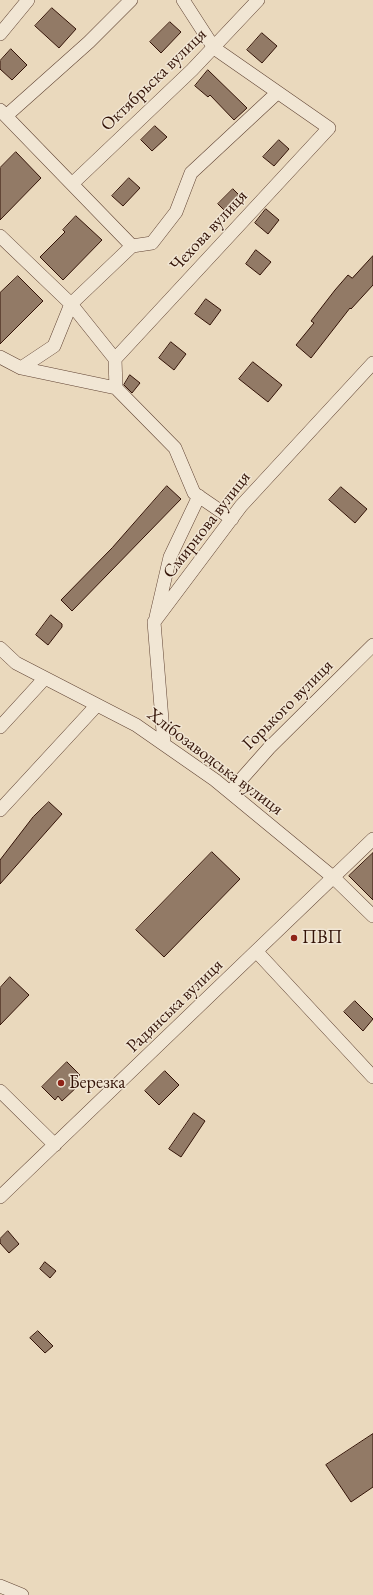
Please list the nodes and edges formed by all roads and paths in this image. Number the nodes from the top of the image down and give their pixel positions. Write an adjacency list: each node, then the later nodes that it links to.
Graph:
1 (28, 0): 5 (street)
2 (131, 0): 8 (street)
3 (184, 0): 6 (street)
4 (258, 0): 6 (street, Октябрьска вулиця)
5 (0, 34)
6 (214, 48): 7 (street); 9 (street, Октябрьска вулиця)
7 (277, 93): 11 (street); 14 (street, Чехова вулиця)
8 (3, 113): 9 (street)
9 (72, 184): 11 (street)
10 (0, 236): 12 (street)
11 (132, 246): 12 (street)
12 (71, 304): 14 (street); 16 (street)
13 (0, 357): 16 (street)
14 (115, 359): 17 (street)
15 (373, 363): 19 (street, Смирнова вулиця)
16 (21, 368): 17 (street)
17 (116, 388): 18 (street)
18 (199, 496): 19 (street); 20 (street)
19 (232, 519): 20 (street, Смирнова вулиця)
20 (154, 622): 26 (street)
21 (373, 645): 27 (street, Горького вулиця)
22 (0, 648): 23 (street, Хлібозаводська вулиця)
23 (45, 678): 24 (street, Хлібозаводська вулиця); 25 (street)
24 (97, 705): 26 (street, Хлібозаводська вулиця); 28 (street)
25 (0, 727)
26 (164, 744): 27 (street, Хлібозаводська вулиця)
27 (230, 792): 30 (street, Хлібозаводська вулиця)
28 (0, 810)
29 (373, 840): 30 (street, Радянська вулиця)
30 (334, 878): 31 (street, Хлібозаводська вулиця); 32 (street, Радянська вулиця)
31 (373, 916)
32 (257, 952): 33 (street); 35 (street, Радянська вулиця)
33 (373, 1077)
34 (0, 1091): 35 (street)
35 (55, 1145): 36 (street, Радянська вулиця)
36 (0, 1197)
37 (0, 1586): 38 (street)
38 (22, 1595)

